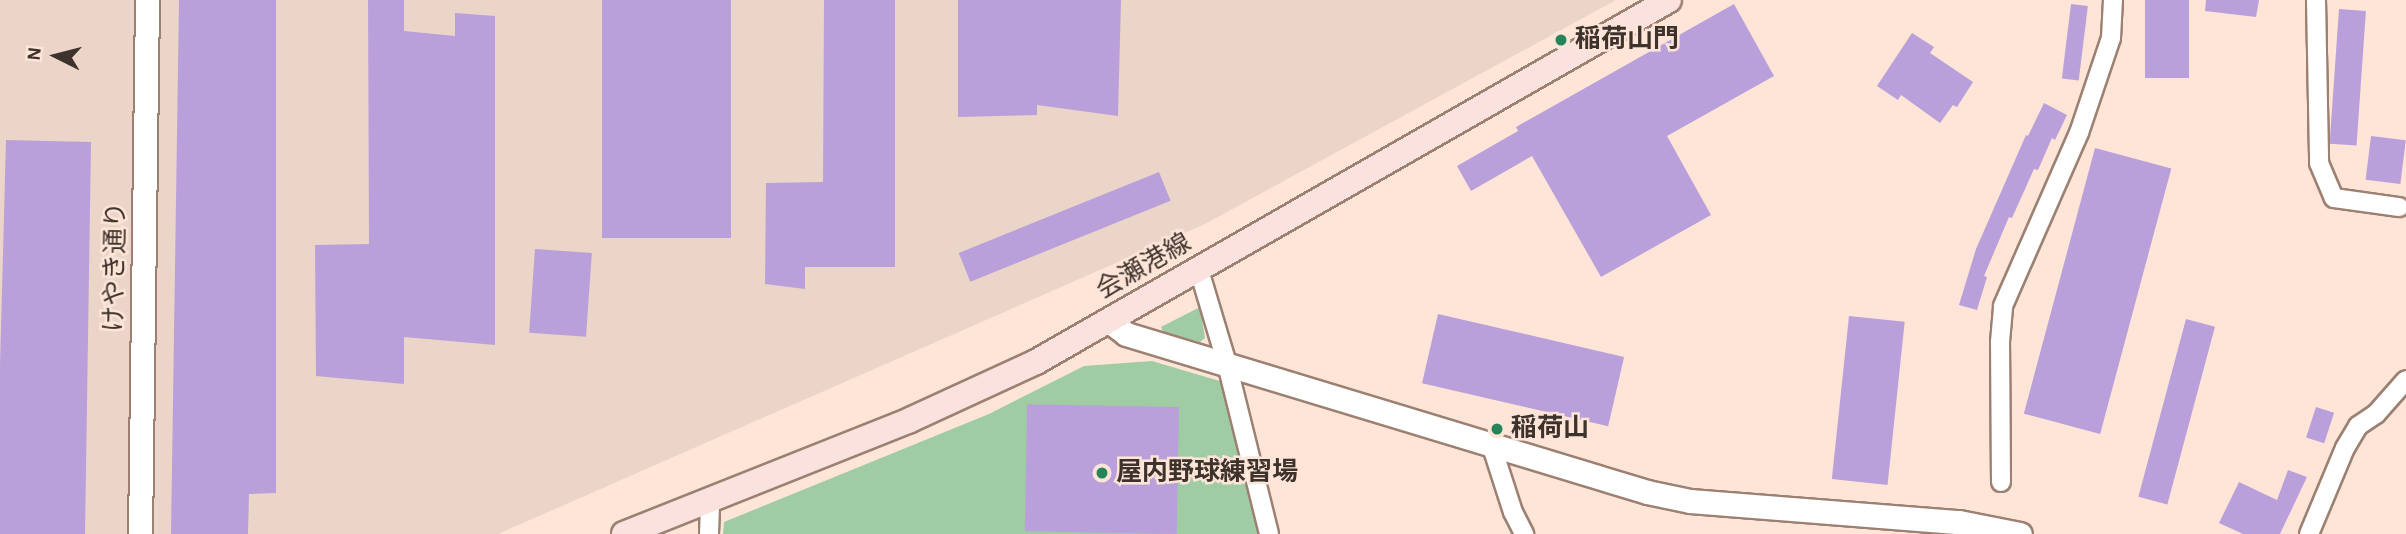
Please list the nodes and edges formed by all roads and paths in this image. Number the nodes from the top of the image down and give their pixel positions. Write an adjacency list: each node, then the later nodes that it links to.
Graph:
1 (147, 0): 13 (street, けやき通り)
2 (1669, 0): 6 (main road, 会瀬港線)
3 (2113, 0): 11 (street)
4 (2316, 0): 5 (street)
5 (2399, 208)
6 (1199, 270): 7 (main road, 会瀬港線); 8 (street)
7 (1109, 321): 8 (street); 12 (main road, 会瀬港線)
8 (1227, 364): 10 (street); 16 (street)
9 (2406, 380): 19 (street)
10 (1492, 447): 17 (street); 18 (street)
11 (2001, 482)
12 (710, 499): 14 (main road, 会瀬港線); 15 (street)
13 (141, 534)
14 (624, 534)
15 (709, 534)
16 (1269, 534)
17 (1524, 534)
18 (2020, 534)
19 (2309, 534)

